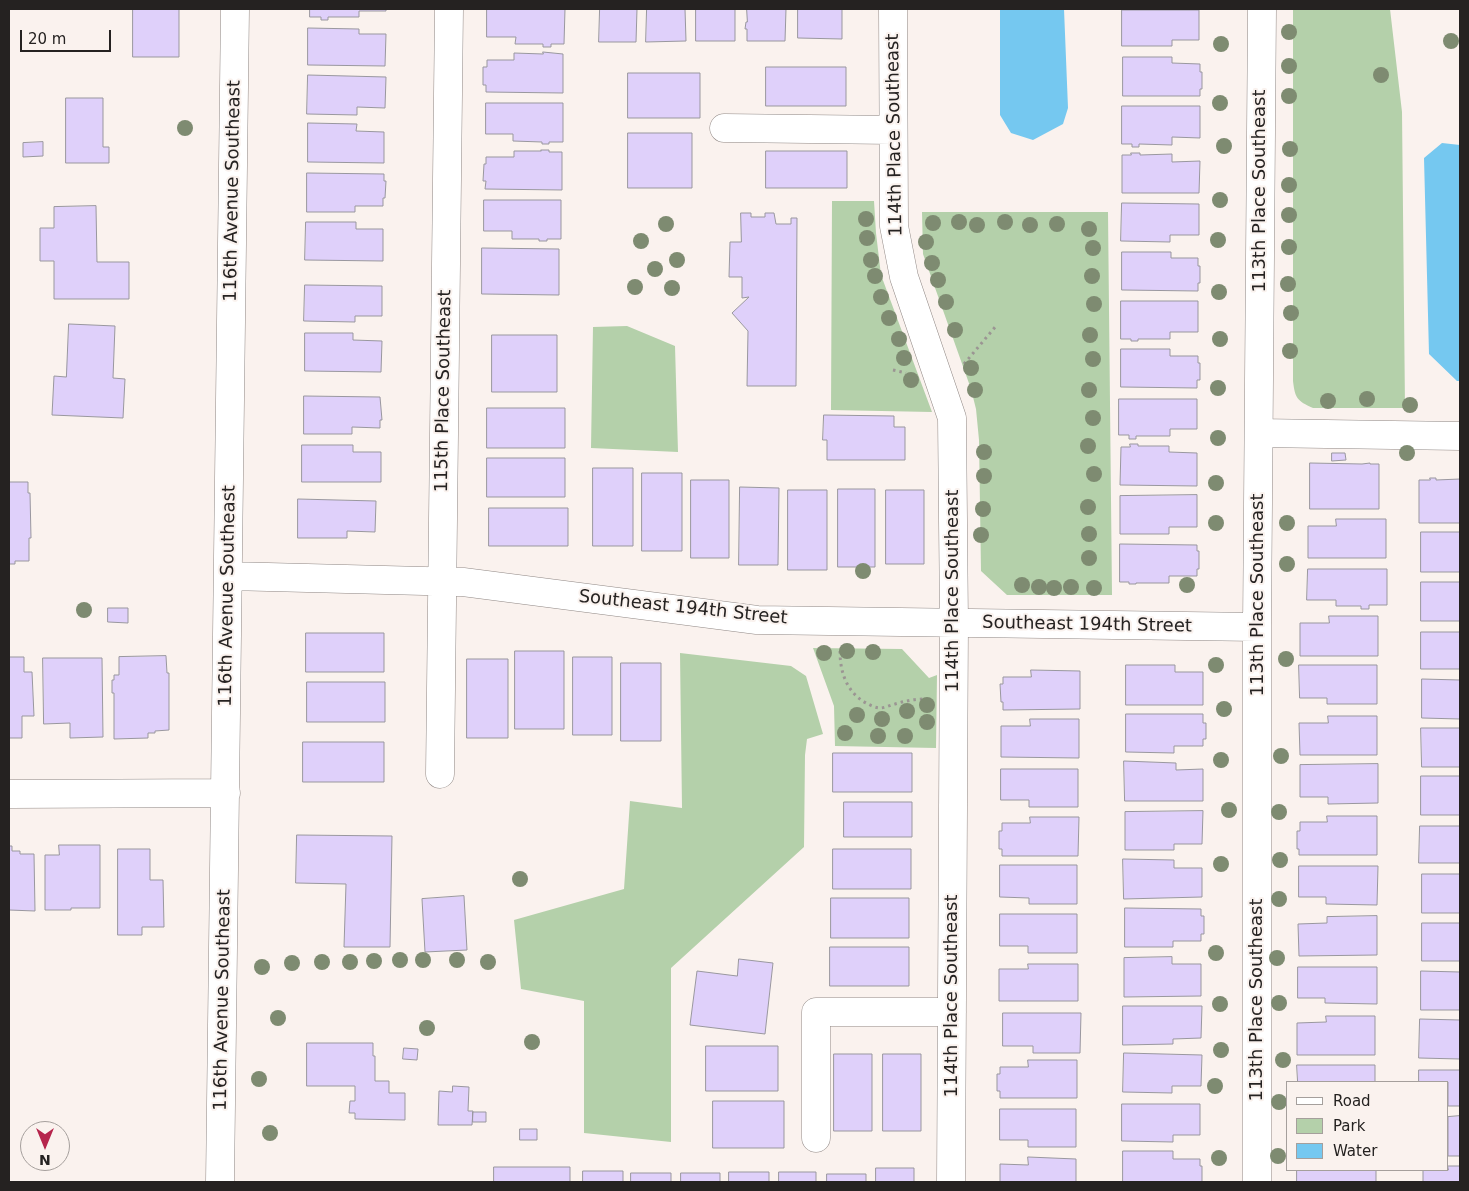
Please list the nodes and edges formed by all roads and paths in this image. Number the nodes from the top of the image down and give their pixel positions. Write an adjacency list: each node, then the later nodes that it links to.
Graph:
1 (235, 9): 11 (street, 116th Avenue Southeast)
2 (449, 9): 12 (street, 115th Place Southeast)
3 (893, 9): 6 (street, 114th Place Southeast)
4 (1262, 9): 9 (street, 113th Place Southeast)
5 (724, 128): 6 (street)
6 (893, 130): 8 (street, 114th Place Southeast)
7 (996, 326): 8 (path)
8 (943, 390): 14 (street, 114th Place Southeast)
9 (1259, 433): 10 (street); 15 (street, 113th Place Southeast)
10 (1460, 436)
11 (229, 576): 12 (street, Southeast 194th Street); 18 (street, 116th Avenue Southeast)
12 (441, 582): 13 (street, Southeast 194th Street); 17 (street, 115th Place Southeast)
13 (839, 621): 14 (street, Southeast 194th Street); 16 (path)
14 (954, 623): 15 (street, Southeast 194th Street); 16 (street, 114th Place Southeast)
15 (1257, 627): 24 (street, 113th Place Southeast)
16 (954, 700): 20 (street, 114th Place Southeast)
17 (440, 774)
18 (226, 793): 19 (street); 22 (street, 116th Avenue Southeast)
19 (9, 794)
20 (952, 1012): 21 (street); 23 (street, 114th Place Southeast)
21 (816, 1138)
22 (220, 1182)
23 (951, 1182)
24 (1257, 1182)

